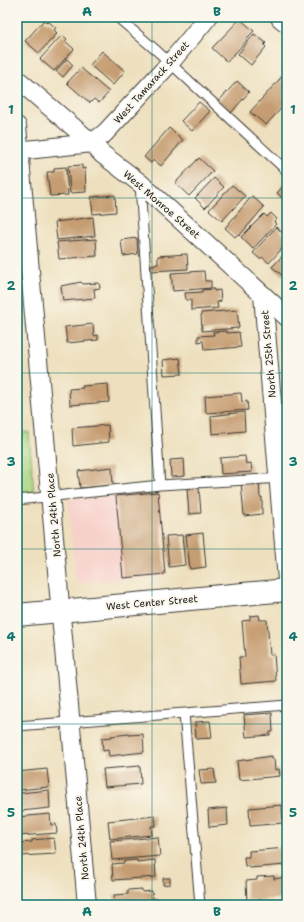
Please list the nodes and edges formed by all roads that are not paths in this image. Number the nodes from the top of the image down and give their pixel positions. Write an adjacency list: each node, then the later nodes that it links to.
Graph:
1 (117, 17): 5 (lane)
2 (208, 17): 5 (street, West Tamarack Street)
3 (282, 17): 4 (street)
4 (287, 21)
5 (170, 63): 8 (street, West Tamarack Street); 10 (lane)
6 (17, 79): 8 (street, West Monroe Street)
7 (17, 126): 9 (street, North 24th Place)
8 (92, 143): 9 (street); 11 (street, West Monroe Street)
9 (18, 151): 16 (street, North 24th Place)
10 (287, 171)
11 (140, 182): 12 (street, West Monroe Street); 15 (lane)
12 (263, 295): 13 (street, West Monroe Street); 14 (street, North 25th Street)
13 (287, 317)
14 (283, 478): 15 (lane); 18 (street, North 25th Street)
15 (160, 485): 16 (lane)
16 (51, 497): 17 (lane); 20 (street, North 24th Place)
17 (17, 500)
18 (287, 580)
19 (287, 590): 20 (street, West Center Street)
20 (61, 611): 21 (street, West Center Street); 24 (street, North 24th Place)
21 (17, 614)
22 (287, 705): 23 (lane)
23 (184, 713): 24 (lane); 27 (lane)
24 (71, 722): 25 (lane); 26 (street, North 24th Place)
25 (17, 726)
26 (87, 905)
27 (200, 905)

